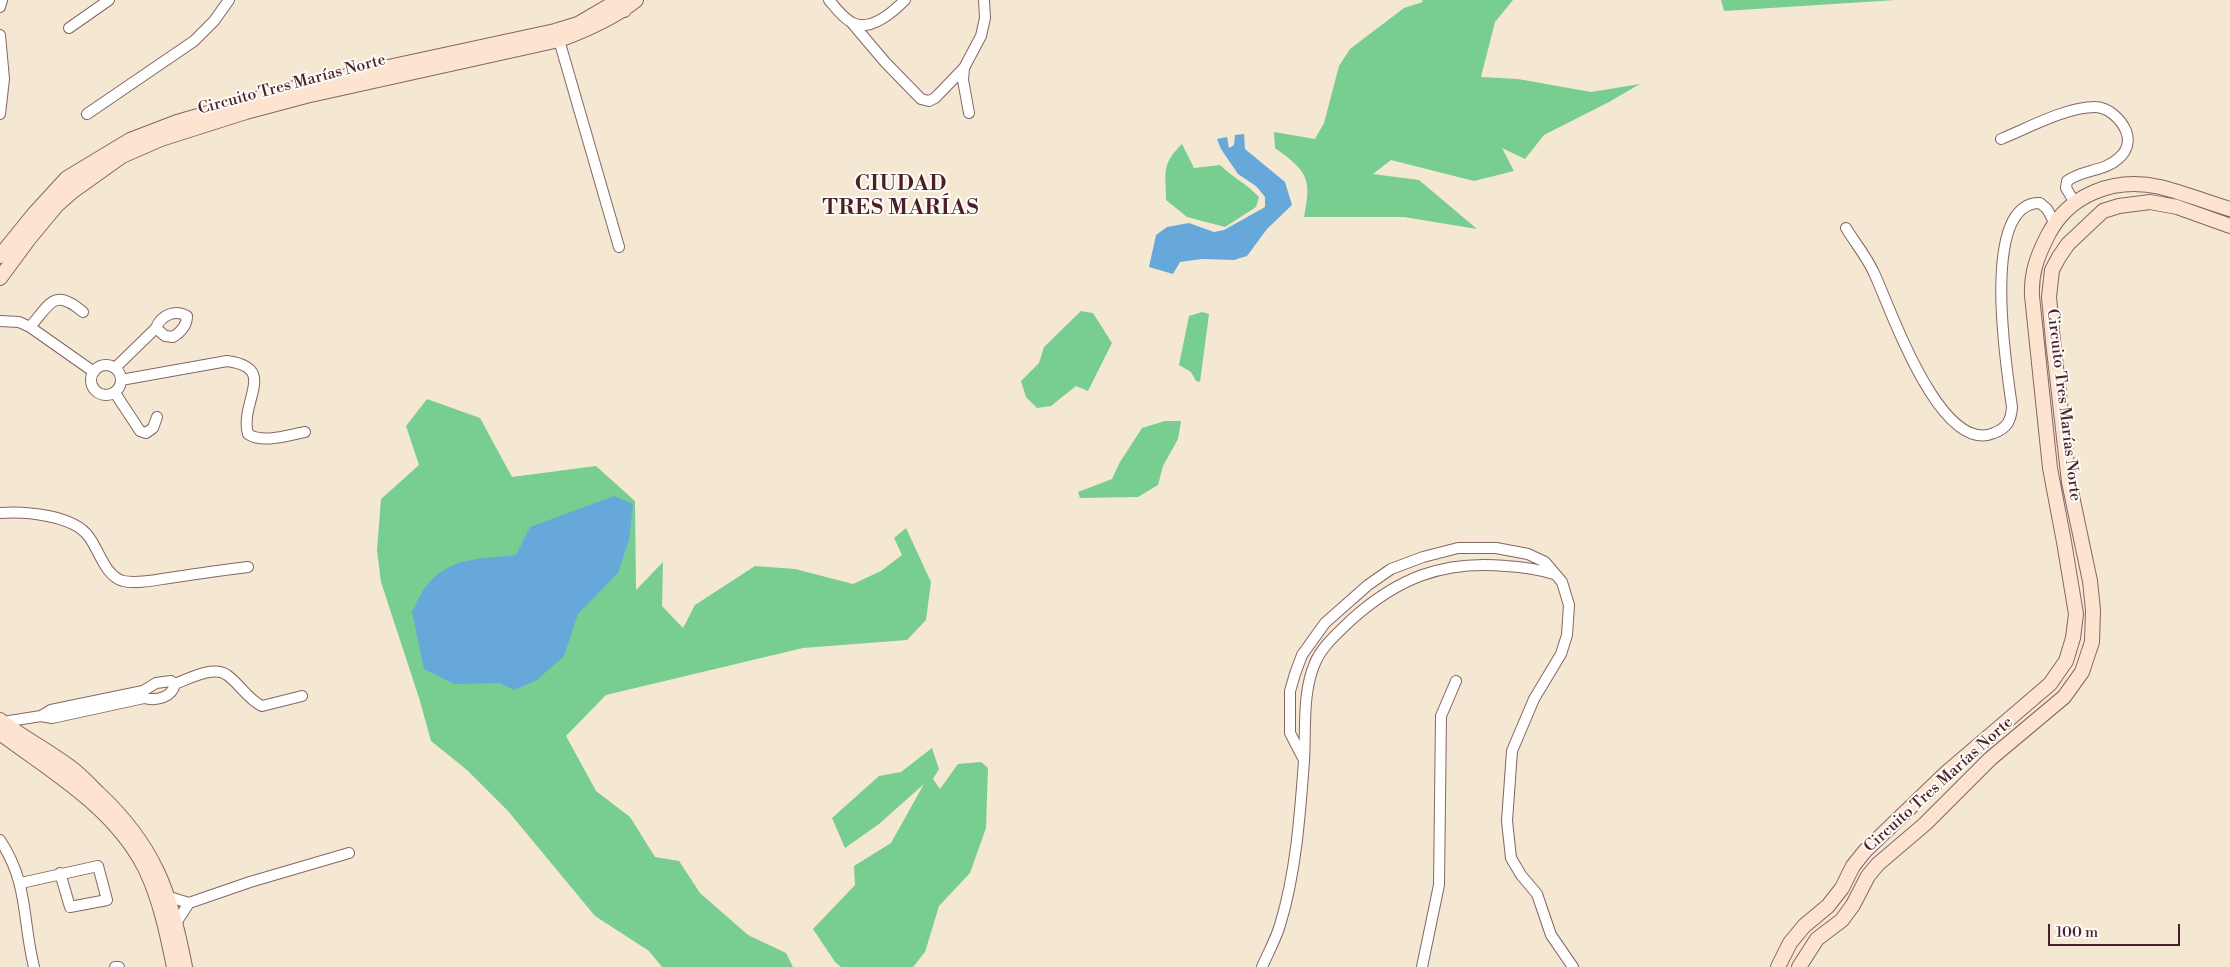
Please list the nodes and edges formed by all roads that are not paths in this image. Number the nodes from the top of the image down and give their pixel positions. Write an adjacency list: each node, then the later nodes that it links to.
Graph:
1 (2, 0): 9 (street)
2 (110, 0): 11 (street)
3 (229, 0): 18 (street)
4 (636, 0): 8 (street, Circuito Tres Marías Norte)
5 (829, 0): 10 (street)
6 (905, 0): 10 (street)
7 (984, 0): 14 (street)
8 (621, 5): 13 (street, Circuito Tres Marías Norte); 15 (street, Circuito Tres Marías Norte)
9 (0, 7)
10 (852, 23): 14 (street)
11 (69, 28)
12 (0, 35): 17 (street)
13 (559, 40): 15 (street, Circuito Tres Marías Norte); 28 (street)
14 (964, 68): 16 (street)
15 (306, 90): 29 (street, Circuito Tres Marías Norte); 30 (street, Circuito Tres Marías Norte)
16 (969, 113)
17 (0, 114)
18 (87, 114)
19 (2002, 139): 21 (street)
20 (2087, 194): 21 (street, Circuito Tres Marías Norte); 22 (street, Circuito Tres Marías Norte); 23 (street)
21 (2075, 202): 24 (street, Circuito Tres Marías Norte)
22 (2230, 209)
23 (2103, 211): 25 (street, Circuito Tres Marías Norte); 27 (street, Circuito Tres Marías Norte)
24 (2053, 225): 26 (street); 27 (street); 68 (street, Circuito Tres Marías Norte)
25 (2230, 226)
26 (1846, 228)
27 (2068, 244): 69 (street, Circuito Tres Marías Norte)
28 (619, 247)
29 (0, 256)
30 (0, 278)
31 (83, 312): 33 (street)
32 (0, 320): 33 (street)
33 (30, 327): 36 (street)
34 (156, 328): 35 (street)
35 (114, 368): 36 (street); 37 (street)
36 (94, 372): 38 (street)
37 (121, 380): 38 (street); 40 (street)
38 (115, 393): 39 (street)
39 (157, 417)
40 (305, 432)
41 (0, 513): 42 (street)
42 (248, 567)
43 (1554, 574): 51 (street); 51 (street); 67 (street)
44 (1456, 681): 66 (street)
45 (175, 684): 46 (street); 46 (street); 47 (street)
46 (144, 695): 48 (street)
47 (302, 696)
48 (27, 719): 49 (street); 50 (street)
49 (1, 725): 50 (street); 52 (street)
50 (19, 734): 52 (street)
51 (1304, 760): 65 (street)
52 (68, 773): 57 (street); 63 (street)
53 (0, 840): 56 (street)
54 (349, 853): 58 (street)
55 (60, 874): 55 (street); 56 (street)
56 (21, 883): 60 (street)
57 (166, 896): 58 (street); 59 (street)
58 (189, 903): 59 (street)
59 (176, 922): 64 (street)
60 (34, 967)
61 (115, 967): 62 (street)
62 (119, 967)
63 (174, 967)
64 (185, 967)
65 (1262, 967)
66 (1422, 967)
67 (1574, 967)
68 (1778, 967)
69 (1798, 967)

